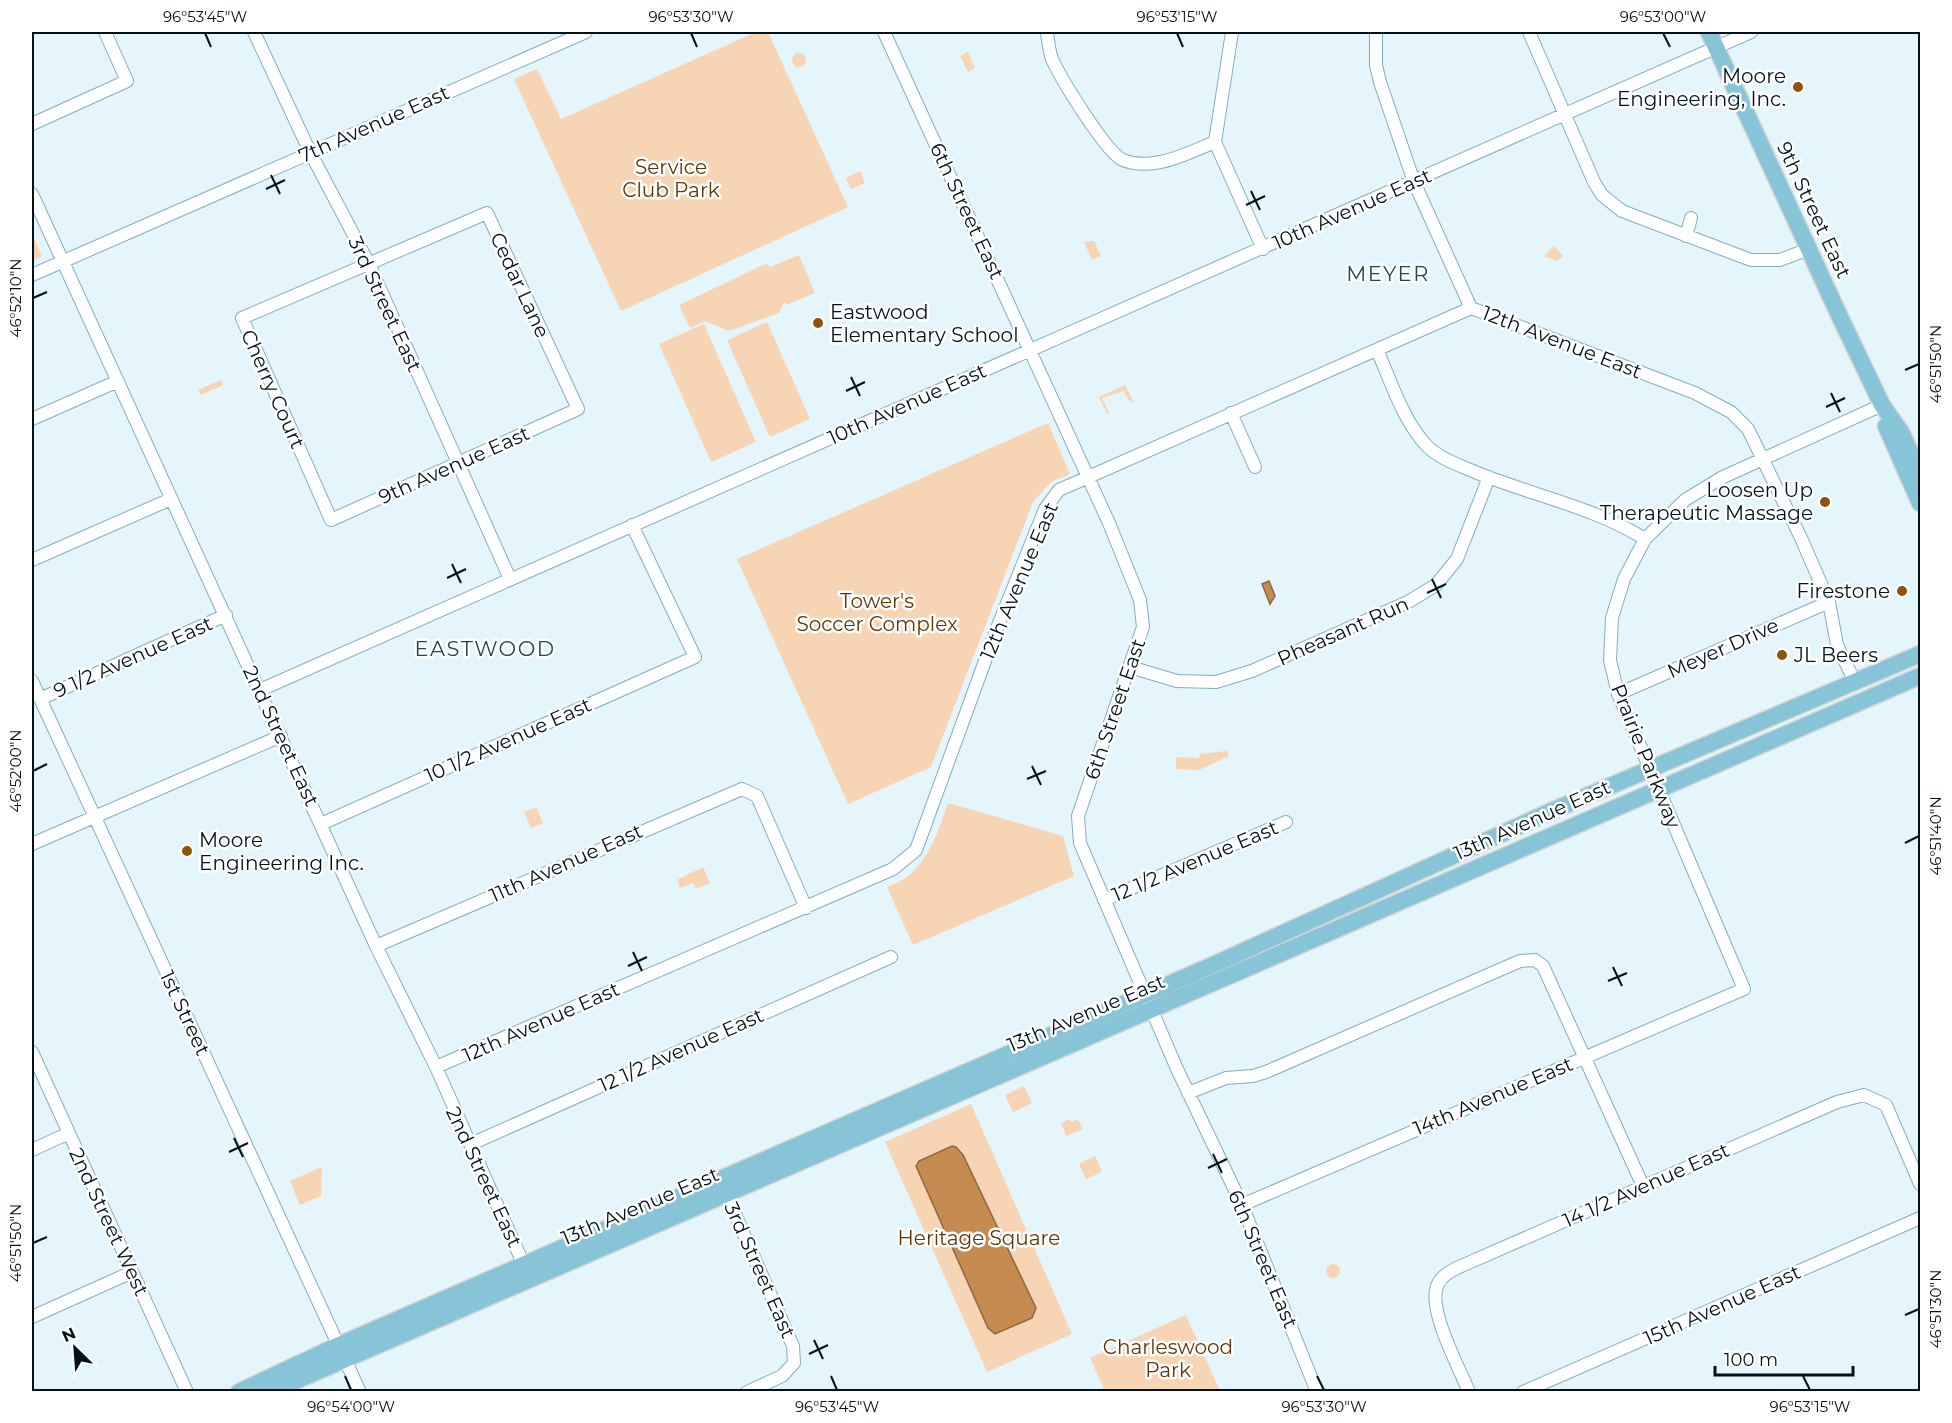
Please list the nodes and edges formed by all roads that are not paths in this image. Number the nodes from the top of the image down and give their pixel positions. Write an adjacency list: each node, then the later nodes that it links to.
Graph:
1 (105, 32): 12 (street)
2 (254, 32): 14 (street, 3rd Street East)
3 (581, 32): 14 (street, 7th Avenue East)
4 (884, 32): 25 (street, 6th Street East)
5 (1047, 32): 13 (street)
6 (1232, 32): 13 (street)
7 (1376, 32): 15 (street)
8 (1529, 32): 11 (street)
9 (1751, 32): 10 (street, 10th Avenue East)
10 (1713, 39): 11 (street, 10th Avenue East); 20 (main road, 9th Street East)
11 (1563, 113): 15 (street, 10th Avenue East); 18 (street)
12 (32, 124)
13 (1215, 142): 19 (street)
14 (309, 152): 21 (street, 7th Avenue East); 22 (street, 3rd Street East)
15 (1414, 182): 19 (street, 10th Avenue East); 24 (street)
16 (32, 194): 21 (street, 2nd Street East)
17 (1691, 218): 18 (street)
18 (1686, 236): 20 (street)
19 (1263, 249): 25 (street, 10th Avenue East)
20 (1809, 249): 28 (main road, 9th Street East)
21 (62, 261): 23 (street, 7th Avenue East); 27 (street, 2nd Street East)
22 (369, 264): 29 (street, Cedar Lane); 33 (street, 3rd Street East); 40 (street, Cherry Court)
23 (32, 275)
24 (1471, 308): 26 (street, 12th Avenue East); 32 (street, 12th Avenue East)
25 (1030, 350): 36 (street, 6th Street East); 41 (street, 10th Avenue East)
26 (1377, 350): 30 (street, 12th Avenue East); 37 (street)
27 (118, 381): 31 (street); 38 (street, 2nd Street East)
28 (1882, 405): 32 (street, Prairie Parkway); 35 (main road, 9th Street East); 39 (main road, 9th Street East)
29 (578, 409): 33 (street, 9th Avenue East)
30 (1231, 413): 34 (street); 36 (street, 12th Avenue East)
31 (32, 419)
32 (1764, 459): 42 (street, Prairie Parkway); 45 (street, 12th Avenue East)
33 (457, 463): 40 (street, 9th Avenue East); 44 (street, 3rd Street East)
34 (1255, 467)
35 (1920, 473)
36 (1088, 476): 48 (street, 6th Street East); 63 (street, 12th Avenue East)
37 (1489, 477): 42 (street); 48 (street, Pheasant Run)
38 (171, 499): 43 (street); 46 (street, 2nd Street East)
39 (1920, 503)
40 (331, 520)
41 (632, 525): 44 (street, 10th Avenue East); 60 (street, 10 1/2 Avenue East)
42 (1645, 539): 53 (street, Prairie Parkway)
43 (32, 560)
44 (510, 579): 52 (street, 10th Avenue East)
45 (1829, 602): 51 (street, 12th Avenue East); 53 (street, Meyer Drive)
46 (226, 615): 52 (street, 2nd Street East); 54 (street, 9 1/2 Avenue East)
47 (1920, 654): 51 (main road, 13th Avenue East)
48 (1130, 667): 62 (street, 6th Street East)
49 (1920, 676): 57 (main road, 13th Avenue East)
50 (32, 681): 54 (street, 1st Street)
51 (1855, 682): 56 (main road, 13th Avenue East)
52 (260, 690): 55 (street, 2nd Street East)
53 (1618, 694): 56 (street, Prairie Parkway)
54 (40, 699): 58 (street, 1st Street)
55 (281, 736): 58 (street); 60 (street, 2nd Street East)
56 (1650, 770): 57 (street, Prairie Parkway); 67 (main road, 13th Avenue East)
57 (1658, 789): 66 (street, Prairie Parkway); 67 (main road, 13th Avenue East)
58 (94, 816): 61 (street); 83 (street, 1st Street)
59 (1286, 822): 62 (street, 12 1/2 Avenue East)
60 (321, 824): 64 (street, 2nd Street East)
61 (32, 844)
62 (1104, 900): 67 (street, 6th Street East)
63 (806, 908): 64 (street, 11th Avenue East); 70 (street, 12th Avenue East)
64 (376, 946): 70 (street, 2nd Street East)
65 (891, 957): 73 (street, 12 1/2 Avenue East)
66 (1744, 989): 69 (street, 14th Avenue East)
67 (1148, 1002): 71 (street, 6th Street East); 76 (main road, 13th Avenue East)
68 (32, 1052): 72 (street, 2nd Street West)
69 (1583, 1057): 71 (street); 77 (street); 78 (street, 14th Avenue East)
70 (436, 1067): 73 (street, 2nd Street East)
71 (1188, 1093): 78 (street, 6th Street East)
72 (69, 1133): 74 (street); 81 (street, 2nd Street West)
73 (471, 1144): 80 (street, 2nd Street East)
74 (32, 1150)
75 (1920, 1184): 77 (street, 14 1/2 Avenue East)
76 (723, 1186): 80 (main road, 13th Avenue East); 88 (street, 3rd Street East)
77 (1643, 1186): 90 (street, 14 1/2 Avenue East)
78 (1242, 1205): 89 (street, 6th Street East)
79 (1920, 1218): 91 (street, 15th Avenue East)
80 (527, 1271): 83 (main road, 13th Avenue East)
81 (132, 1272): 82 (street); 84 (street, 2nd Street West)
82 (32, 1317)
83 (342, 1351): 85 (main road); 86 (main road, 13th Avenue East); 87 (street, 1st Street)
84 (187, 1392)
85 (239, 1392)
86 (270, 1392)
87 (360, 1392)
88 (747, 1392)
89 (1317, 1392)
90 (1469, 1392)
91 (1523, 1392)

